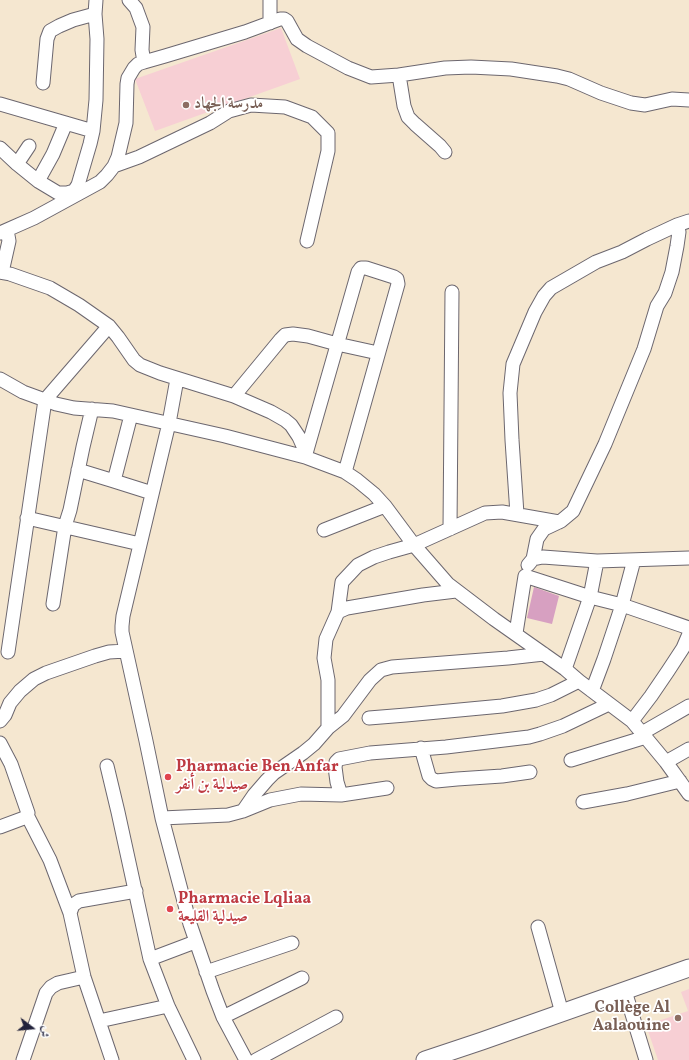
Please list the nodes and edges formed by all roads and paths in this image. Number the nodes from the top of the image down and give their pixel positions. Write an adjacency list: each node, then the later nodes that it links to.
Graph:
1 (96, 0): 4 (street)
2 (129, 0): 6 (street)
3 (270, 0): 5 (street)
4 (96, 14): 8 (street); 12 (street)
5 (270, 23): 6 (street); 7 (street)
6 (144, 62): 17 (street)
7 (399, 76): 9 (street); 15 (street)
8 (43, 83)
9 (689, 100)
10 (1, 108): 11 (street)
11 (66, 123): 12 (street); 18 (street)
12 (93, 131): 18 (street)
13 (29, 146): 16 (street)
14 (0, 148): 16 (street)
15 (446, 152)
16 (18, 164): 18 (street)
17 (114, 166): 20 (street); 21 (street)
18 (38, 181)
19 (683, 223): 40 (street); 42 (street)
20 (4, 231): 22 (street)
21 (307, 241)
22 (1, 272): 24 (street)
23 (452, 292): 44 (street)
24 (109, 326): 28 (street); 30 (street)
25 (337, 344): 26 (street); 26 (street); 29 (street); 34 (street)
26 (378, 353): 36 (street)
27 (0, 379): 30 (street)
28 (177, 379): 29 (street); 33 (street)
29 (234, 396): 34 (street)
30 (45, 400): 31 (street); 41 (street)
31 (92, 409): 32 (street); 35 (street)
32 (131, 415): 33 (street); 37 (street)
33 (169, 423): 34 (street); 38 (street)
34 (305, 457): 36 (street)
35 (78, 470): 37 (street); 43 (street)
36 (345, 472): 39 (street)
37 (114, 481): 38 (street)
38 (152, 493): 46 (street)
39 (385, 506): 45 (street); 47 (street)
40 (517, 514): 42 (street); 44 (street)
41 (27, 518): 43 (street); 62 (street)
42 (559, 522): 49 (street)
43 (65, 526): 46 (street); 55 (street)
44 (450, 529): 47 (street)
45 (324, 530)
46 (140, 544): 61 (street)
47 (414, 545): 53 (street); 57 (street)
48 (689, 558): 50 (street)
49 (533, 559): 51 (street); 52 (street)
50 (634, 560): 51 (street); 56 (street)
51 (597, 561): 54 (street)
52 (525, 576): 54 (street); 59 (street)
53 (456, 591): 57 (street); 59 (street)
54 (590, 596): 56 (street); 64 (street)
55 (53, 604)
56 (622, 605): 58 (street); 66 (street)
57 (338, 612): 72 (street)
58 (689, 628)
59 (516, 633): 63 (street)
60 (689, 634): 71 (street)
61 (126, 650): 70 (street); 88 (street)
62 (8, 652)
63 (544, 654): 64 (street); 72 (street)
64 (566, 669): 65 (street)
65 (579, 681): 66 (street); 69 (street)
66 (592, 691): 67 (street)
67 (609, 704): 71 (street); 75 (street)
68 (689, 706): 73 (street)
69 (369, 718)
70 (0, 721)
71 (632, 721): 73 (street)
72 (328, 728): 86 (street)
73 (644, 735): 77 (street); 78 (street)
74 (0, 743): 87 (street)
75 (421, 748): 80 (street); 84 (street)
76 (689, 748): 78 (street)
77 (571, 760)
78 (666, 762): 81 (street)
79 (107, 766): 90 (street)
80 (530, 772)
81 (680, 781): 83 (street); 85 (street)
82 (387, 788): 84 (street)
83 (689, 794)
84 (341, 795): 86 (street)
85 (583, 802)
86 (243, 811): 88 (street)
87 (27, 815): 89 (street); 91 (street)
88 (162, 818): 93 (street)
89 (0, 827)
90 (136, 891): 91 (street); 95 (street)
91 (70, 913): 98 (street)
92 (538, 927): 102 (street)
93 (195, 942): 95 (street); 97 (street)
94 (292, 944): 97 (street)
95 (150, 959): 101 (street)
96 (689, 968): 100 (main road)
97 (206, 972): 103 (street)
98 (84, 977): 105 (street); 107 (street)
99 (302, 978): 103 (street)
100 (624, 991): 102 (main road); 112 (street)
101 (168, 1006): 105 (street); 109 (street)
102 (562, 1013): 106 (main road)
103 (223, 1017): 110 (street)
104 (336, 1017): 111 (street)
105 (100, 1021): 108 (street)
106 (429, 1059)
107 (23, 1060)
108 (112, 1060)
109 (194, 1060)
110 (246, 1060)
111 (256, 1060)
112 (646, 1060)

